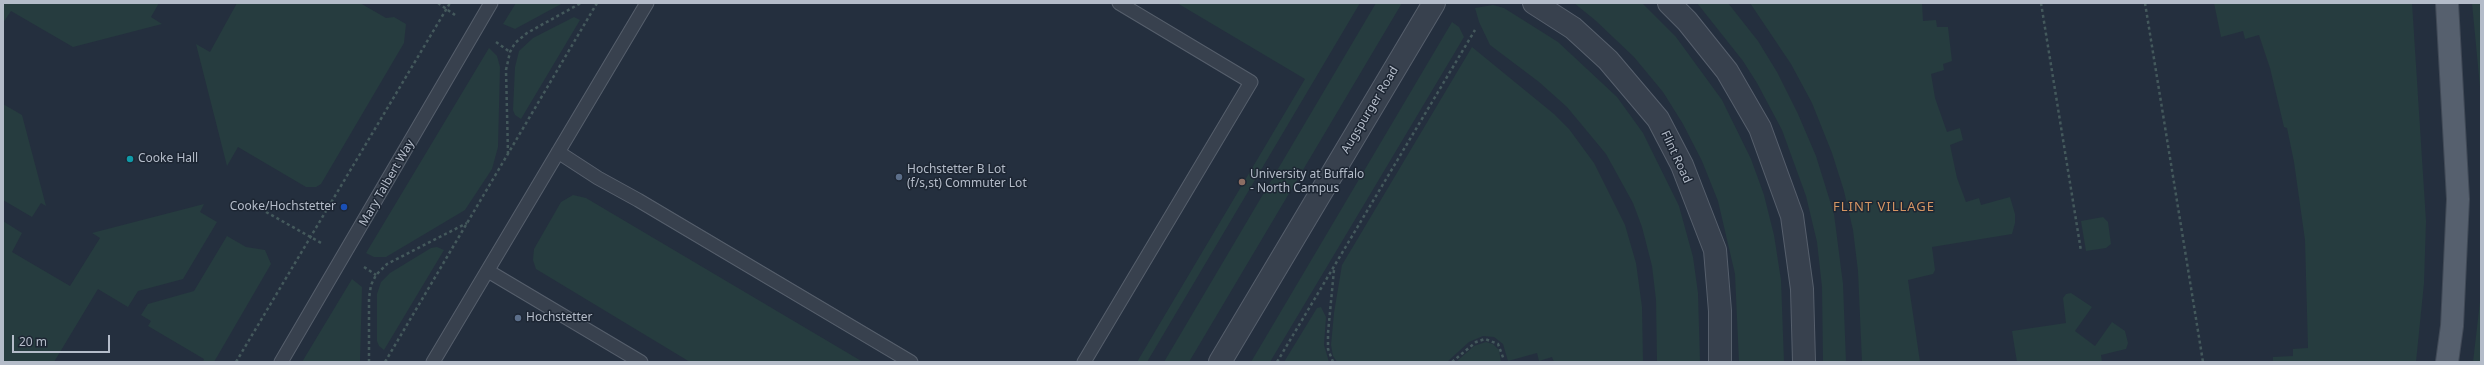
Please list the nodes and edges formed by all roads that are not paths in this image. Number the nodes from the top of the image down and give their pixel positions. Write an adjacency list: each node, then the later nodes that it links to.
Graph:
1 (492, 3): 10 (lane, Mary Talbert Way)
2 (647, 3): 8 (lane)
3 (1119, 3): 14 (lane)
4 (1434, 3): 15 (street, Augspurger Road)
5 (1534, 3): 16 (street, Flint Road)
6 (1669, 3): 17 (street)
7 (2447, 3): 18 (main road)
8 (558, 152): 9 (lane); 13 (lane)
9 (488, 271): 11 (lane); 12 (lane)
10 (281, 362)
11 (433, 362)
12 (641, 362)
13 (911, 362)
14 (1084, 362)
15 (1220, 362)
16 (1720, 362)
17 (1804, 362)
18 (2447, 362)

